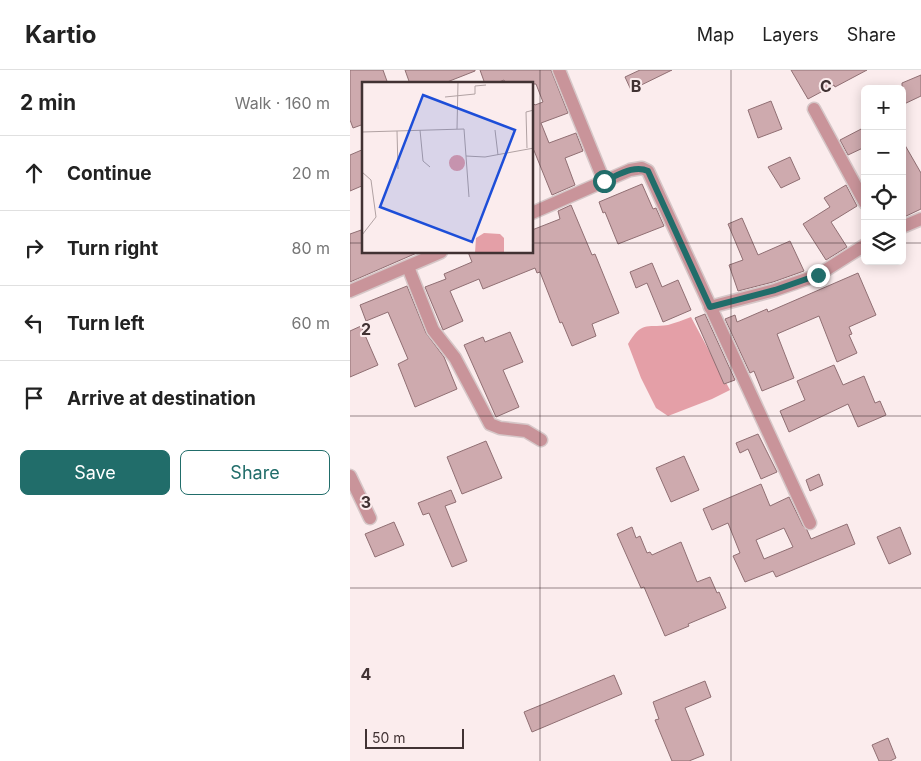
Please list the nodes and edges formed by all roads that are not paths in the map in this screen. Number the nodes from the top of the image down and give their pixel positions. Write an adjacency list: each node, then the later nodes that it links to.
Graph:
1 (558, 70): 3 (street)
2 (814, 109): 4 (street)
3 (604, 181): 5 (street); 12 (street)
4 (861, 196)
5 (534, 212)
6 (921, 219): 7 (street)
7 (906, 225)
8 (861, 248): 12 (street)
9 (437, 254): 10 (street)
10 (408, 267): 11 (street); 13 (street)
11 (350, 291)
12 (710, 307): 16 (street)
13 (541, 440)
14 (350, 476): 15 (street)
15 (370, 518)
16 (810, 524)

